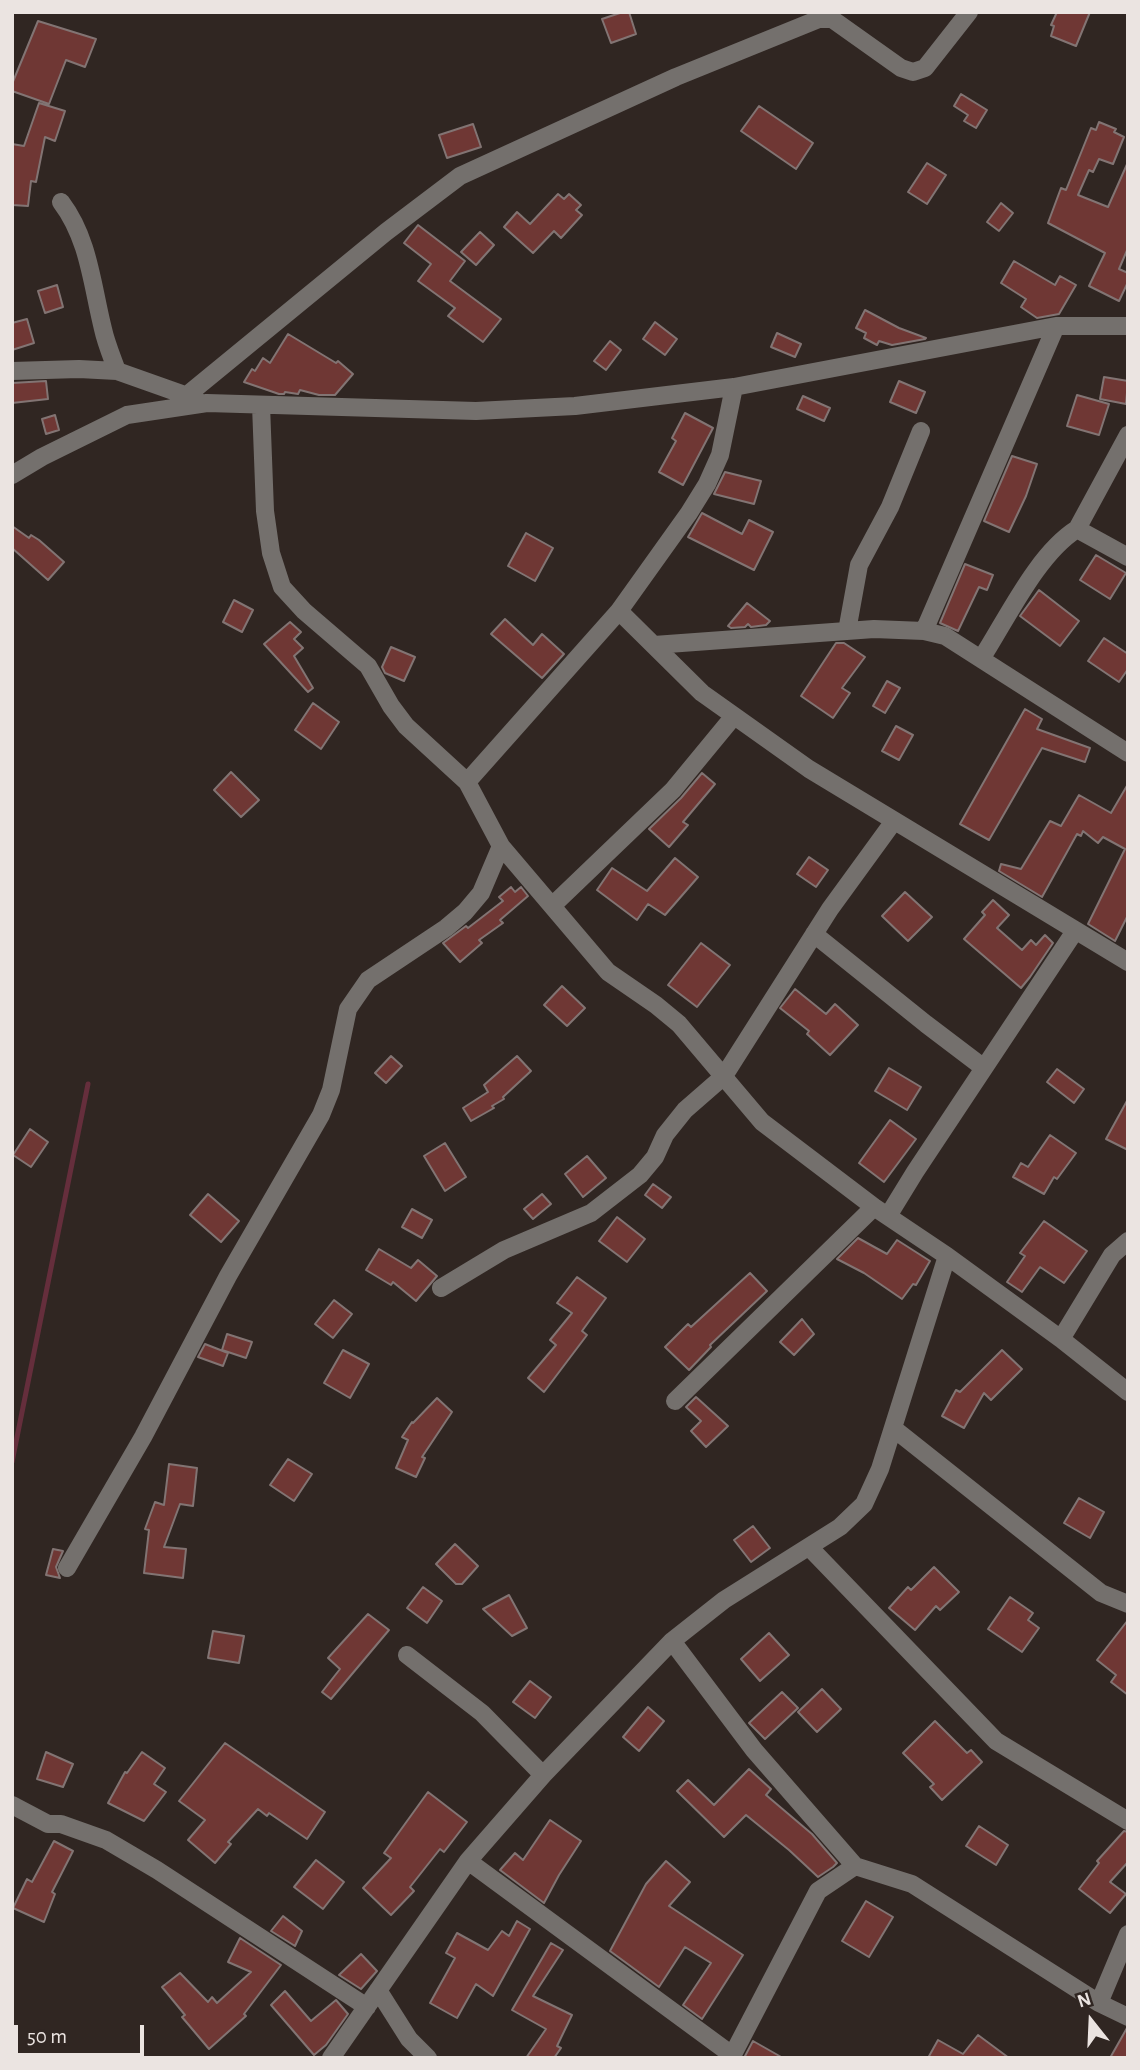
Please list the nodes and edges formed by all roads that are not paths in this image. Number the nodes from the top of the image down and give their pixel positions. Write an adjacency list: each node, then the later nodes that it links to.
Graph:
1 (969, 12): 2 (street)
2 (803, 19): 9 (street)
3 (61, 202): 7 (street)
4 (1056, 326): 5 (street); 8 (street); 19 (street)
5 (1128, 326)
6 (12, 371): 7 (street)
7 (117, 371): 9 (street)
8 (734, 387): 11 (street); 17 (street)
9 (186, 396): 10 (street)
10 (207, 403): 11 (street); 14 (street)
11 (261, 405): 24 (street)
12 (921, 430): 18 (street)
13 (1128, 435): 15 (street)
14 (12, 475)
15 (1077, 529): 16 (street); 21 (street)
16 (1128, 557)
17 (619, 611): 20 (street); 24 (street)
18 (847, 631): 19 (street); 20 (street)
19 (924, 631): 21 (street)
20 (654, 645): 22 (street)
21 (981, 659): 23 (street)
22 (734, 716): 25 (street); 27 (street)
23 (1128, 753)
24 (467, 782): 26 (street)
25 (894, 821): 28 (street); 29 (street)
26 (500, 846): 27 (street); 42 (street)
27 (552, 906): 32 (street)
28 (814, 934): 31 (street); 32 (street)
29 (1070, 939): 30 (street); 31 (street)
30 (1126, 956)
31 (984, 1068): 33 (street)
32 (723, 1076): 33 (street); 36 (street)
33 (881, 1212): 35 (street); 39 (street)
34 (1128, 1241): 37 (street)
35 (947, 1255): 37 (street); 40 (street)
36 (442, 1288)
37 (1061, 1339): 38 (street)
38 (1128, 1392)
39 (675, 1401)
40 (893, 1428): 41 (street); 43 (street)
41 (809, 1546): 44 (street); 48 (street)
42 (67, 1568)
43 (1128, 1604)
44 (672, 1641): 46 (street); 50 (street)
45 (407, 1655): 46 (street)
46 (543, 1775): 49 (street)
47 (12, 1805): 54 (street)
48 (1128, 1821)
49 (468, 1861): 52 (street); 56 (street)
50 (855, 1866): 53 (street); 56 (street)
51 (1128, 1934): 53 (street)
52 (379, 1990): 54 (street); 58 (street)
53 (1099, 2003): 55 (street)
54 (367, 2007): 57 (street)
55 (1128, 2017)
56 (731, 2056)
57 (331, 2058)
58 (428, 2058)

